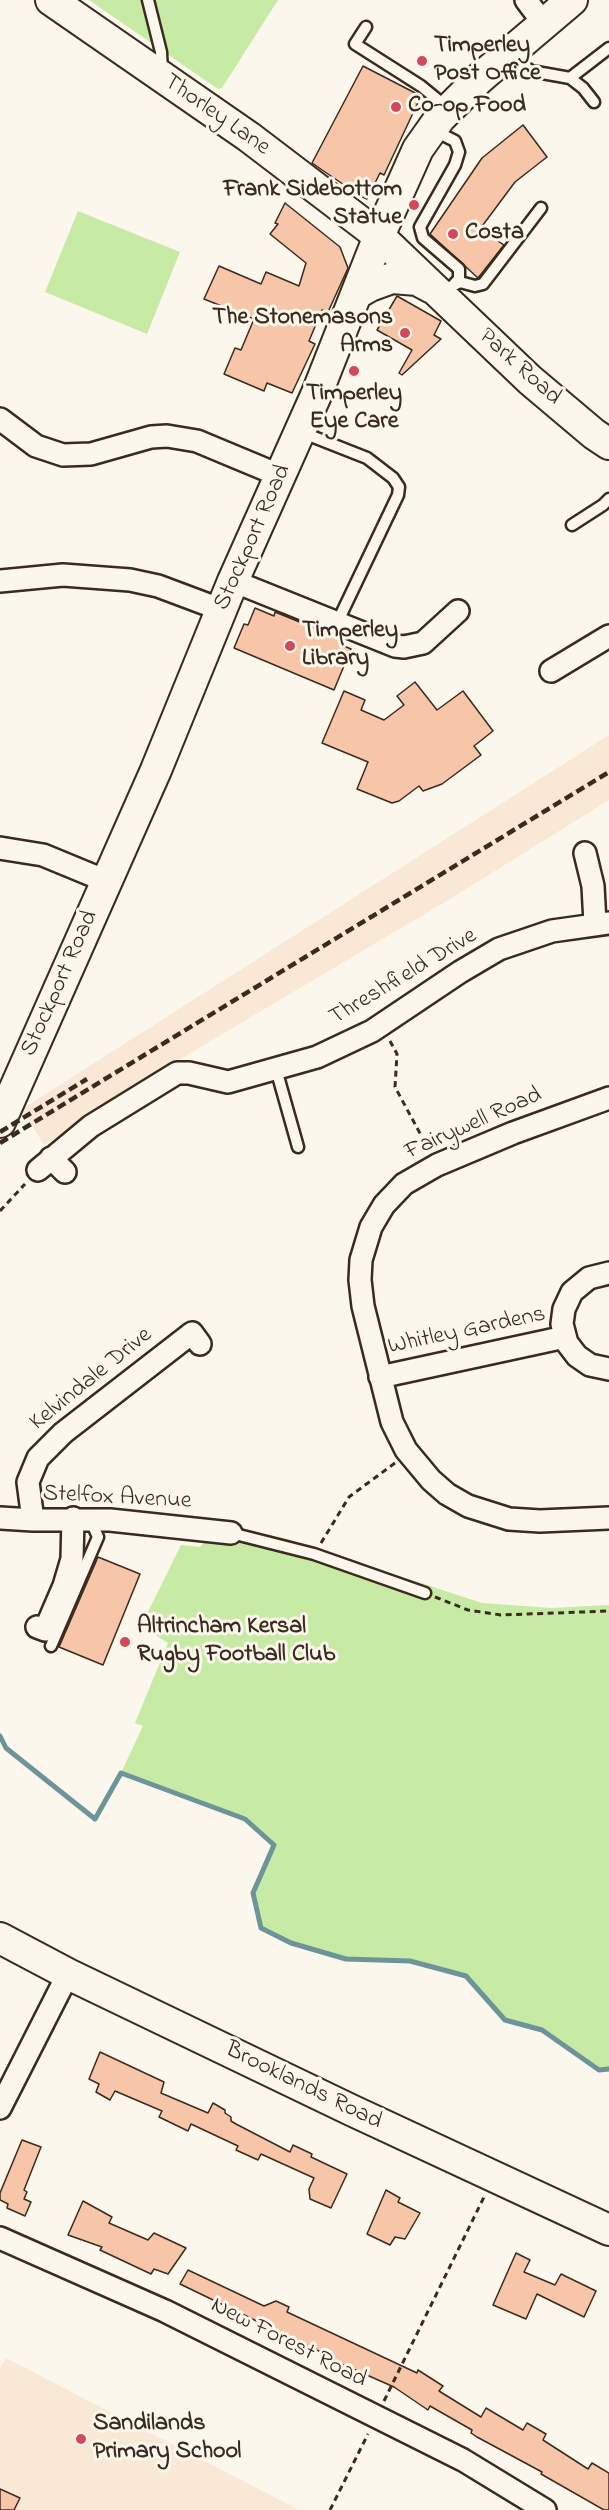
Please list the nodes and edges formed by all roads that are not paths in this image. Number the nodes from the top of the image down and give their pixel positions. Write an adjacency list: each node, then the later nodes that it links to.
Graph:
1 (51, 0): 10 (main road, Thorley Lane)
2 (148, 0): 10 (lane)
3 (526, 0): 5 (street)
4 (572, 0): 5 (main road, Stockport Road)
5 (544, 24): 8 (main road, Stockport Road)
6 (366, 27): 12 (lane)
7 (609, 48): 9 (lane)
8 (506, 55): 9 (lane); 12 (main road, Stockport Road)
9 (570, 78): 11 (lane)
10 (163, 79): 14 (main road, Thorley Lane)
11 (594, 102)
12 (446, 126): 14 (main road, Stockport Road); 15 (lane)
13 (541, 208): 15 (lane)
14 (379, 236): 15 (main road, Park Road); 16 (main road, Stockport Road)
15 (444, 290): 16 (main road, Park Road); 19 (main road, Park Road)
16 (356, 294): 18 (main road, Stockport Road)
17 (0, 420): 20 (street)
18 (300, 432): 20 (main road, Stockport Road); 27 (lane)
19 (601, 435)
20 (281, 476): 24 (main road, Stockport Road)
21 (609, 499): 22 (lane)
22 (572, 525)
23 (0, 581): 25 (street)
24 (234, 581): 25 (main road, Stockport Road); 27 (street)
25 (222, 610): 32 (main road, Stockport Road)
26 (458, 610): 27 (street)
27 (337, 623)
28 (609, 636): 29 (street)
29 (551, 671)
30 (0, 848): 32 (street)
31 (595, 864): 33 (street, Threshfield Drive)
32 (106, 881): 36 (main road, Stockport Road)
33 (602, 923): 34 (street, Threshfield Drive)
34 (276, 1069): 37 (lane); 38 (street, Threshfield Drive)
35 (609, 1098): 43 (street, Fairywell Road)
36 (0, 1122)
37 (298, 1147)
38 (51, 1166)
39 (609, 1273): 40 (street, Whitley Gardens)
40 (565, 1337): 42 (street, Whitley Gardens); 43 (street, Whitley Gardens)
41 (200, 1344): 47 (street, Kelvindale Drive)
42 (609, 1369)
43 (380, 1377): 45 (street, Fairywell Road)
44 (0, 1518): 47 (street, Stelfox Avenue)
45 (609, 1518)
46 (81, 1519): 47 (street, Stelfox Avenue); 48 (street, Stelfox Avenue); 50 (street); 51 (lane)
47 (33, 1520)
48 (231, 1533): 49 (lane)
49 (425, 1593)
50 (37, 1627)
51 (51, 1646)
52 (0, 1938): 53 (main road, Brooklands Road)
53 (68, 1974): 54 (street); 55 (main road, Brooklands Road)
54 (0, 2108)
55 (609, 2230)
56 (0, 2238): 57 (street, New Forest Road)
57 (545, 2510)

